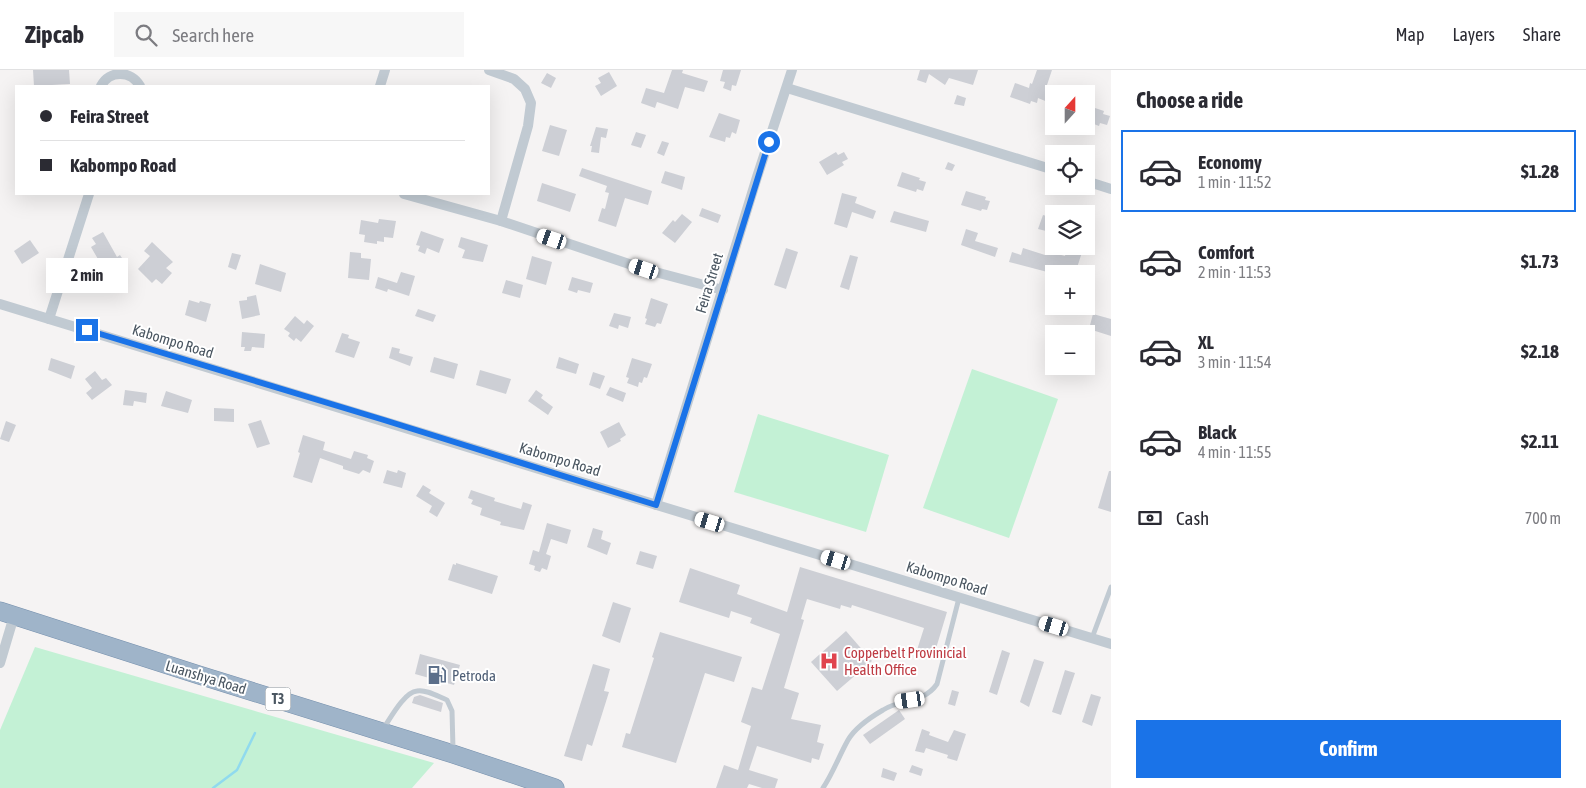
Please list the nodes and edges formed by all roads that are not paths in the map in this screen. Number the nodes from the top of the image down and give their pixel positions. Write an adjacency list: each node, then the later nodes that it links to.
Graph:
1 (385, 70): 6 (street)
2 (490, 70): 13 (street)
3 (792, 70): 7 (street, Feira Street)
4 (102, 85): 5 (street)
5 (139, 85)
6 (380, 85)
7 (786, 88): 8 (street); 14 (street, Feira Street)
8 (1045, 167)
9 (1095, 184): 10 (street)
10 (1111, 189)
11 (88, 195): 16 (street)
12 (408, 195): 13 (street)
13 (501, 221): 14 (street)
14 (723, 290): 17 (street, Feira Street)
15 (0, 304): 16 (street, Kabompo Road)
16 (49, 319): 17 (street, Kabompo Road)
17 (656, 505): 19 (street, Kabompo Road)
18 (1111, 587): 21 (lane)
19 (960, 597): 21 (street, Kabompo Road); 27 (lane)
20 (7, 613): 23 (street); 24 (highway, Luanshya Road / T3)
21 (1092, 638): 22 (street, Kabompo Road)
22 (1111, 644)
23 (0, 663)
24 (381, 731): 25 (highway, Luanshya Road / T3); 25 (lane)
25 (453, 754): 26 (highway, Luanshya Road / T3)
26 (555, 788)
27 (823, 788)

